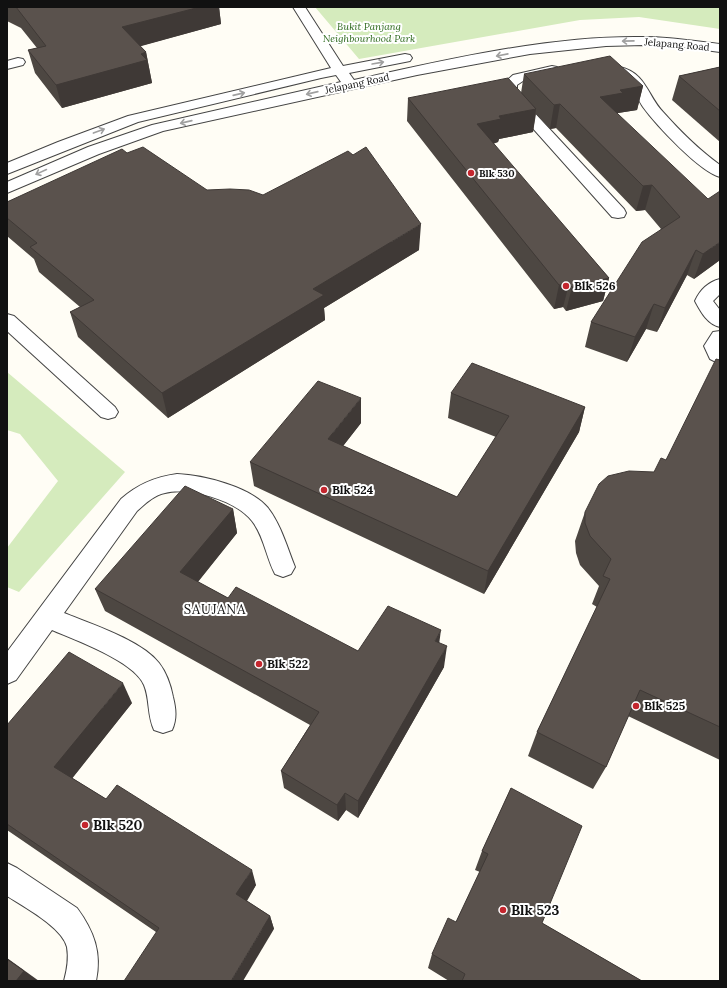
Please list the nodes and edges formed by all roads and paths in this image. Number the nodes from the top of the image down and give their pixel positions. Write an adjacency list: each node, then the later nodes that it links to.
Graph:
1 (299, 7): 8 (street)
2 (594, 30): 3 (street, Jelapang Road)
3 (720, 36)
4 (720, 48): 9 (street, Jelapang Road, one-way to 9)
5 (420, 56): 8 (street, Jelapang Road, one-way to 5)
6 (568, 67): 16 (street)
7 (608, 67): 14 (street)
8 (340, 70): 9 (street); 10 (street, Jelapang Road, one-way to 8)
9 (350, 84): 11 (street, Jelapang Road, one-way to 11)
10 (63, 145): 11 (street); 13 (street, Jelapang Road)
11 (77, 158): 12 (street); 15 (street, Jelapang Road, one-way to 15)
12 (89, 168)
13 (7, 169)
14 (720, 172)
15 (7, 188)
16 (618, 213)
17 (720, 285): 19 (street)
18 (7, 320): 22 (street)
19 (720, 321)
20 (720, 337): 21 (street)
21 (720, 357)
22 (108, 412)
23 (283, 567): 24 (street)
24 (47, 617): 25 (street); 26 (street)
25 (7, 672)
26 (163, 721)
27 (7, 878): 28 (street)
28 (80, 981)

